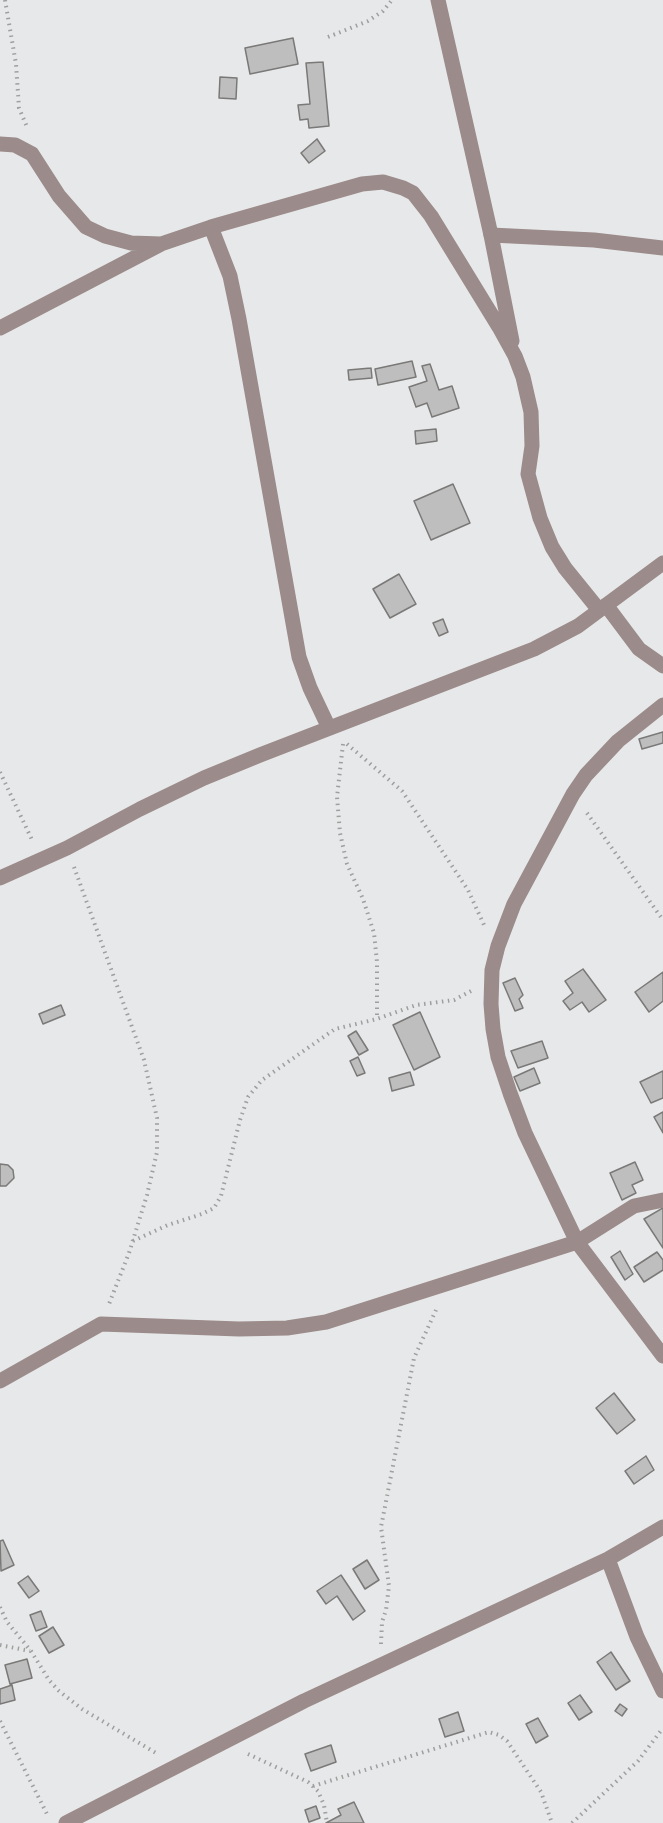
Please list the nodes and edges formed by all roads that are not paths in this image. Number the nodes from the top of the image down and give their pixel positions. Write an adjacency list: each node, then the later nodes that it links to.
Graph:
1 (438, 0): 4 (street)
2 (0, 144): 5 (street)
3 (211, 227): 5 (street); 8 (street); 13 (street)
4 (491, 235): 6 (street); 8 (street)
5 (161, 244): 7 (street)
6 (663, 248)
7 (0, 328)
8 (514, 356): 10 (street)
9 (663, 563): 10 (street)
10 (602, 608): 11 (street); 13 (street)
11 (663, 666)
12 (663, 705): 16 (street)
13 (328, 728): 14 (street)
14 (0, 878)
15 (663, 1200): 16 (street)
16 (577, 1242): 17 (street); 18 (street)
17 (663, 1356)
18 (0, 1381)
19 (663, 1527): 20 (street)
20 (608, 1559): 21 (street); 22 (street)
21 (663, 1691)
22 (66, 1823)

